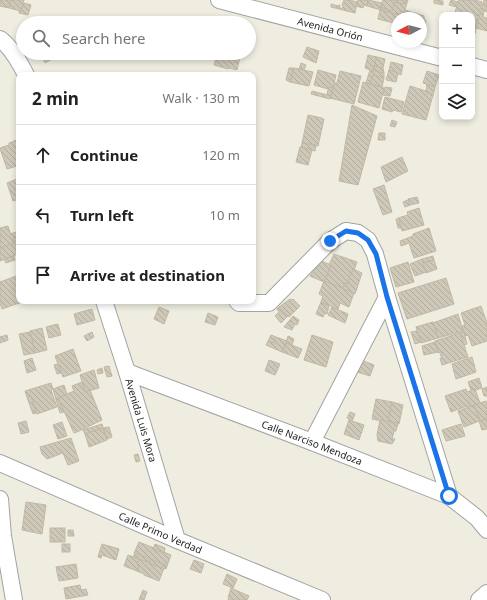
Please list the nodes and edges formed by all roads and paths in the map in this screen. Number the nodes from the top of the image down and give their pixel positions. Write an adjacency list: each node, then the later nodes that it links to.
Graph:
1 (219, 0): 4 (street, Avenida Orión)
2 (0, 39): 3 (street)
3 (16, 57)
4 (439, 57)
5 (18, 60): 8 (street)
6 (475, 67): 7 (street)
7 (487, 70)
8 (25, 72)
9 (387, 297): 10 (street); 13 (street); 15 (street)
10 (256, 303)
11 (105, 304): 12 (street, Avenida Luis Mora)
12 (127, 372): 13 (street, Calle Narciso Mendoza); 18 (street, Avenida Luis Mora)
13 (312, 442): 15 (street, Calle Narciso Mendoza)
14 (0, 463): 18 (street, Calle Primo Verdad)
15 (449, 496): 17 (street, Calle Narciso Mendoza)
16 (0, 499): 20 (street)
17 (487, 530)
18 (177, 540): 21 (street, Calle Primo Verdad)
19 (487, 593): 22 (street)
20 (14, 600)
21 (322, 600)
22 (479, 600)

